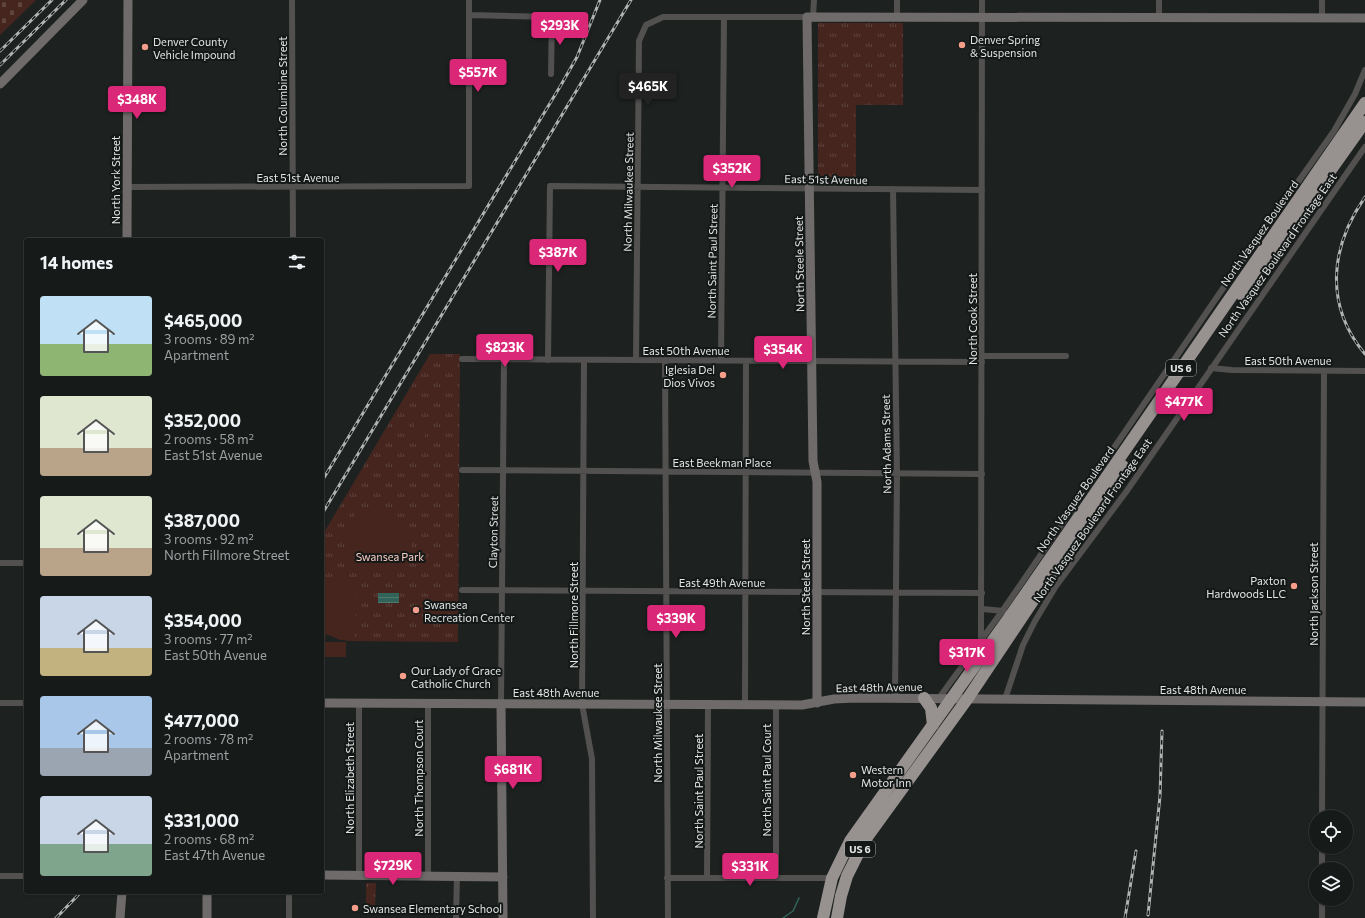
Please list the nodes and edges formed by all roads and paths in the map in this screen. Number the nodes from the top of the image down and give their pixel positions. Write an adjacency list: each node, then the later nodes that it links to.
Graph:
1 (83, 0): 20 (street)
2 (128, 0): 24 (street, North York Street)
3 (292, 0): 25 (street, North Columbine Street)
4 (469, 0): 10 (street)
5 (814, 0): 12 (street, North Steele Street)
6 (897, 0): 13 (street)
7 (982, 0): 14 (street, North Cook Street)
8 (1159, 0): 15 (street)
9 (1322, 0): 16 (street)
10 (469, 16): 19 (street); 25 (street, East 51st Avenue)
11 (724, 17): 12 (street); 26 (street, North Milwaukee Street); 27 (street, North Saint Paul Street)
12 (810, 17): 13 (street); 28 (street, North Steele Street)
13 (897, 17): 14 (street)
14 (982, 17): 15 (street); 30 (street, North Cook Street)
15 (1159, 17): 16 (street)
16 (1322, 17): 17 (street)
17 (1365, 18)
18 (1365, 70): 67 (street)
19 (551, 74)
20 (0, 84)
21 (1365, 102): 67 (highway, North Vasquez Boulevard / US 6)
22 (1365, 122): 73 (highway, North Vasquez Boulevard / US 6)
23 (1365, 147): 45 (street, North Vasquez Boulevard Frontage East)
24 (126, 187): 25 (street, East 51st Avenue); 31 (street, North York Street)
25 (292, 187): 32 (street, North Columbine Street)
26 (638, 187): 27 (street, East 51st Avenue); 37 (street, East 51st Avenue); 39 (street, North Milwaukee Street)
27 (723, 188): 28 (street, East 51st Avenue); 41 (street, North Saint Paul Street)
28 (810, 188): 29 (street, East 51st Avenue); 43 (street, North Steele Street)
29 (893, 189): 30 (street, East 51st Avenue); 44 (street, North Adams Street)
30 (982, 190): 36 (street, North Cook Street)
31 (126, 238)
32 (293, 238)
33 (1066, 356): 36 (street, East 50th Avenue)
34 (462, 359): 35 (street, East 50th Avenue)
35 (504, 359): 37 (street, East 50th Avenue); 49 (street, Clayton Street)
36 (982, 359): 44 (street, East 50th Avenue); 55 (street, North Cook Street)
37 (548, 360): 38 (street, East 50th Avenue)
38 (584, 360): 39 (street, East 50th Avenue); 50 (street, North Fillmore Street)
39 (636, 360): 40 (street, East 50th Avenue)
40 (665, 360): 41 (street, East 50th Avenue); 51 (street, North Milwaukee Street)
41 (721, 360): 42 (street, East 50th Avenue)
42 (746, 361): 43 (street, East 50th Avenue); 52 (street)
43 (812, 361): 44 (street, East 50th Avenue); 53 (street, North Steele Street)
44 (895, 361): 54 (street, North Adams Street)
45 (1211, 368): 46 (street, East 50th Avenue); 74 (street, North Vasquez Boulevard Frontage East)
46 (1324, 371): 47 (street, East 50th Avenue); 75 (street, North Jackson Street)
47 (1365, 371)
48 (462, 470): 49 (street, East Beekman Place)
49 (503, 470): 50 (street, East Beekman Place); 59 (street, Clayton Street)
50 (584, 471): 51 (street, East Beekman Place); 60 (street, North Fillmore Street)
51 (666, 472): 52 (street, East Beekman Place); 61 (street, North Milwaukee Street)
52 (745, 472): 53 (street, East Beekman Place); 62 (street)
53 (815, 472): 54 (street, East Beekman Place); 63 (street, North Steele Street)
54 (897, 474): 55 (street, East Beekman Place); 64 (street, North Adams Street)
55 (982, 474): 65 (street, North Cook Street)
56 (0, 563): 57 (street)
57 (24, 563)
58 (462, 590): 59 (street, East 49th Avenue)
59 (502, 590): 60 (street, East 49th Avenue); 83 (street, Clayton Street)
60 (584, 591): 61 (street, East 49th Avenue); 84 (street, North Fillmore Street)
61 (666, 591): 62 (street, East 49th Avenue); 85 (street, North Milwaukee Street)
62 (746, 592): 63 (street, East 49th Avenue); 87 (street)
63 (817, 592): 64 (street, East 49th Avenue); 80 (street, North Steele Street)
64 (895, 593): 65 (street, East 49th Avenue); 69 (street, North Adams Street)
65 (982, 593): 66 (street, North Cook Street)
66 (982, 609): 67 (street); 68 (street, North Cook Street)
67 (1007, 612): 68 (street); 72 (highway, North Vasquez Boulevard / US 6)
68 (981, 637): 71 (street)
69 (895, 698): 70 (street, East 48th Avenue); 80 (street, East 48th Avenue)
70 (924, 698): 71 (street, East 48th Avenue); 89 (highway)
71 (938, 698): 72 (street, East 48th Avenue)
72 (951, 698): 73 (street, East 48th Avenue); 89 (highway, North Vasquez Boulevard / US 6)
73 (968, 698): 74 (street, East 48th Avenue); 114 (highway, North Vasquez Boulevard / US 6)
74 (1006, 699): 75 (street, East 48th Avenue)
75 (1322, 702): 76 (street, East 48th Avenue); 90 (street, North Jackson Street)
76 (1365, 702)
77 (0, 703): 78 (street)
78 (24, 703)
79 (324, 703): 81 (street, East 48th Avenue)
80 (817, 703): 88 (street, East 48th Avenue)
81 (359, 704): 82 (street, East 48th Avenue); 94 (street, North Elizabeth Street)
82 (428, 704): 83 (street, East 48th Avenue); 95 (street, North Thompson Court)
83 (501, 704): 84 (street, East 48th Avenue); 97 (street)
84 (582, 704): 85 (street, East 48th Avenue); 111 (street, North Fillmore Street)
85 (667, 705): 86 (street, East 48th Avenue); 98 (street, North Milwaukee Street)
86 (708, 705): 87 (street, East 48th Avenue); 99 (street, North Saint Paul Street)
87 (745, 705): 88 (street, East 48th Avenue)
88 (776, 705): 100 (street, North Saint Paul Court)
89 (933, 725): 101 (highway, North Vasquez Boulevard / US 6)
90 (1322, 810)
91 (324, 875): 94 (street)
92 (0, 876): 93 (street)
93 (24, 876)
94 (359, 876): 95 (street)
95 (428, 876): 96 (street)
96 (457, 876): 97 (street); 109 (street)
97 (503, 876): 110 (street)
98 (668, 878): 99 (street); 112 (street, North Milwaukee Street)
99 (707, 878): 100 (street)
100 (776, 878): 101 (street)
101 (832, 878): 113 (highway, North Vasquez Boulevard / US 6)
102 (122, 894): 106 (street)
103 (207, 894): 107 (street)
104 (289, 894): 108 (street)
105 (1322, 906): 115 (street)
106 (120, 918)
107 (207, 918)
108 (289, 918)
109 (456, 918)
110 (503, 918)
111 (593, 918)
112 (668, 918)
113 (823, 918)
114 (837, 918)
115 (1322, 918)

